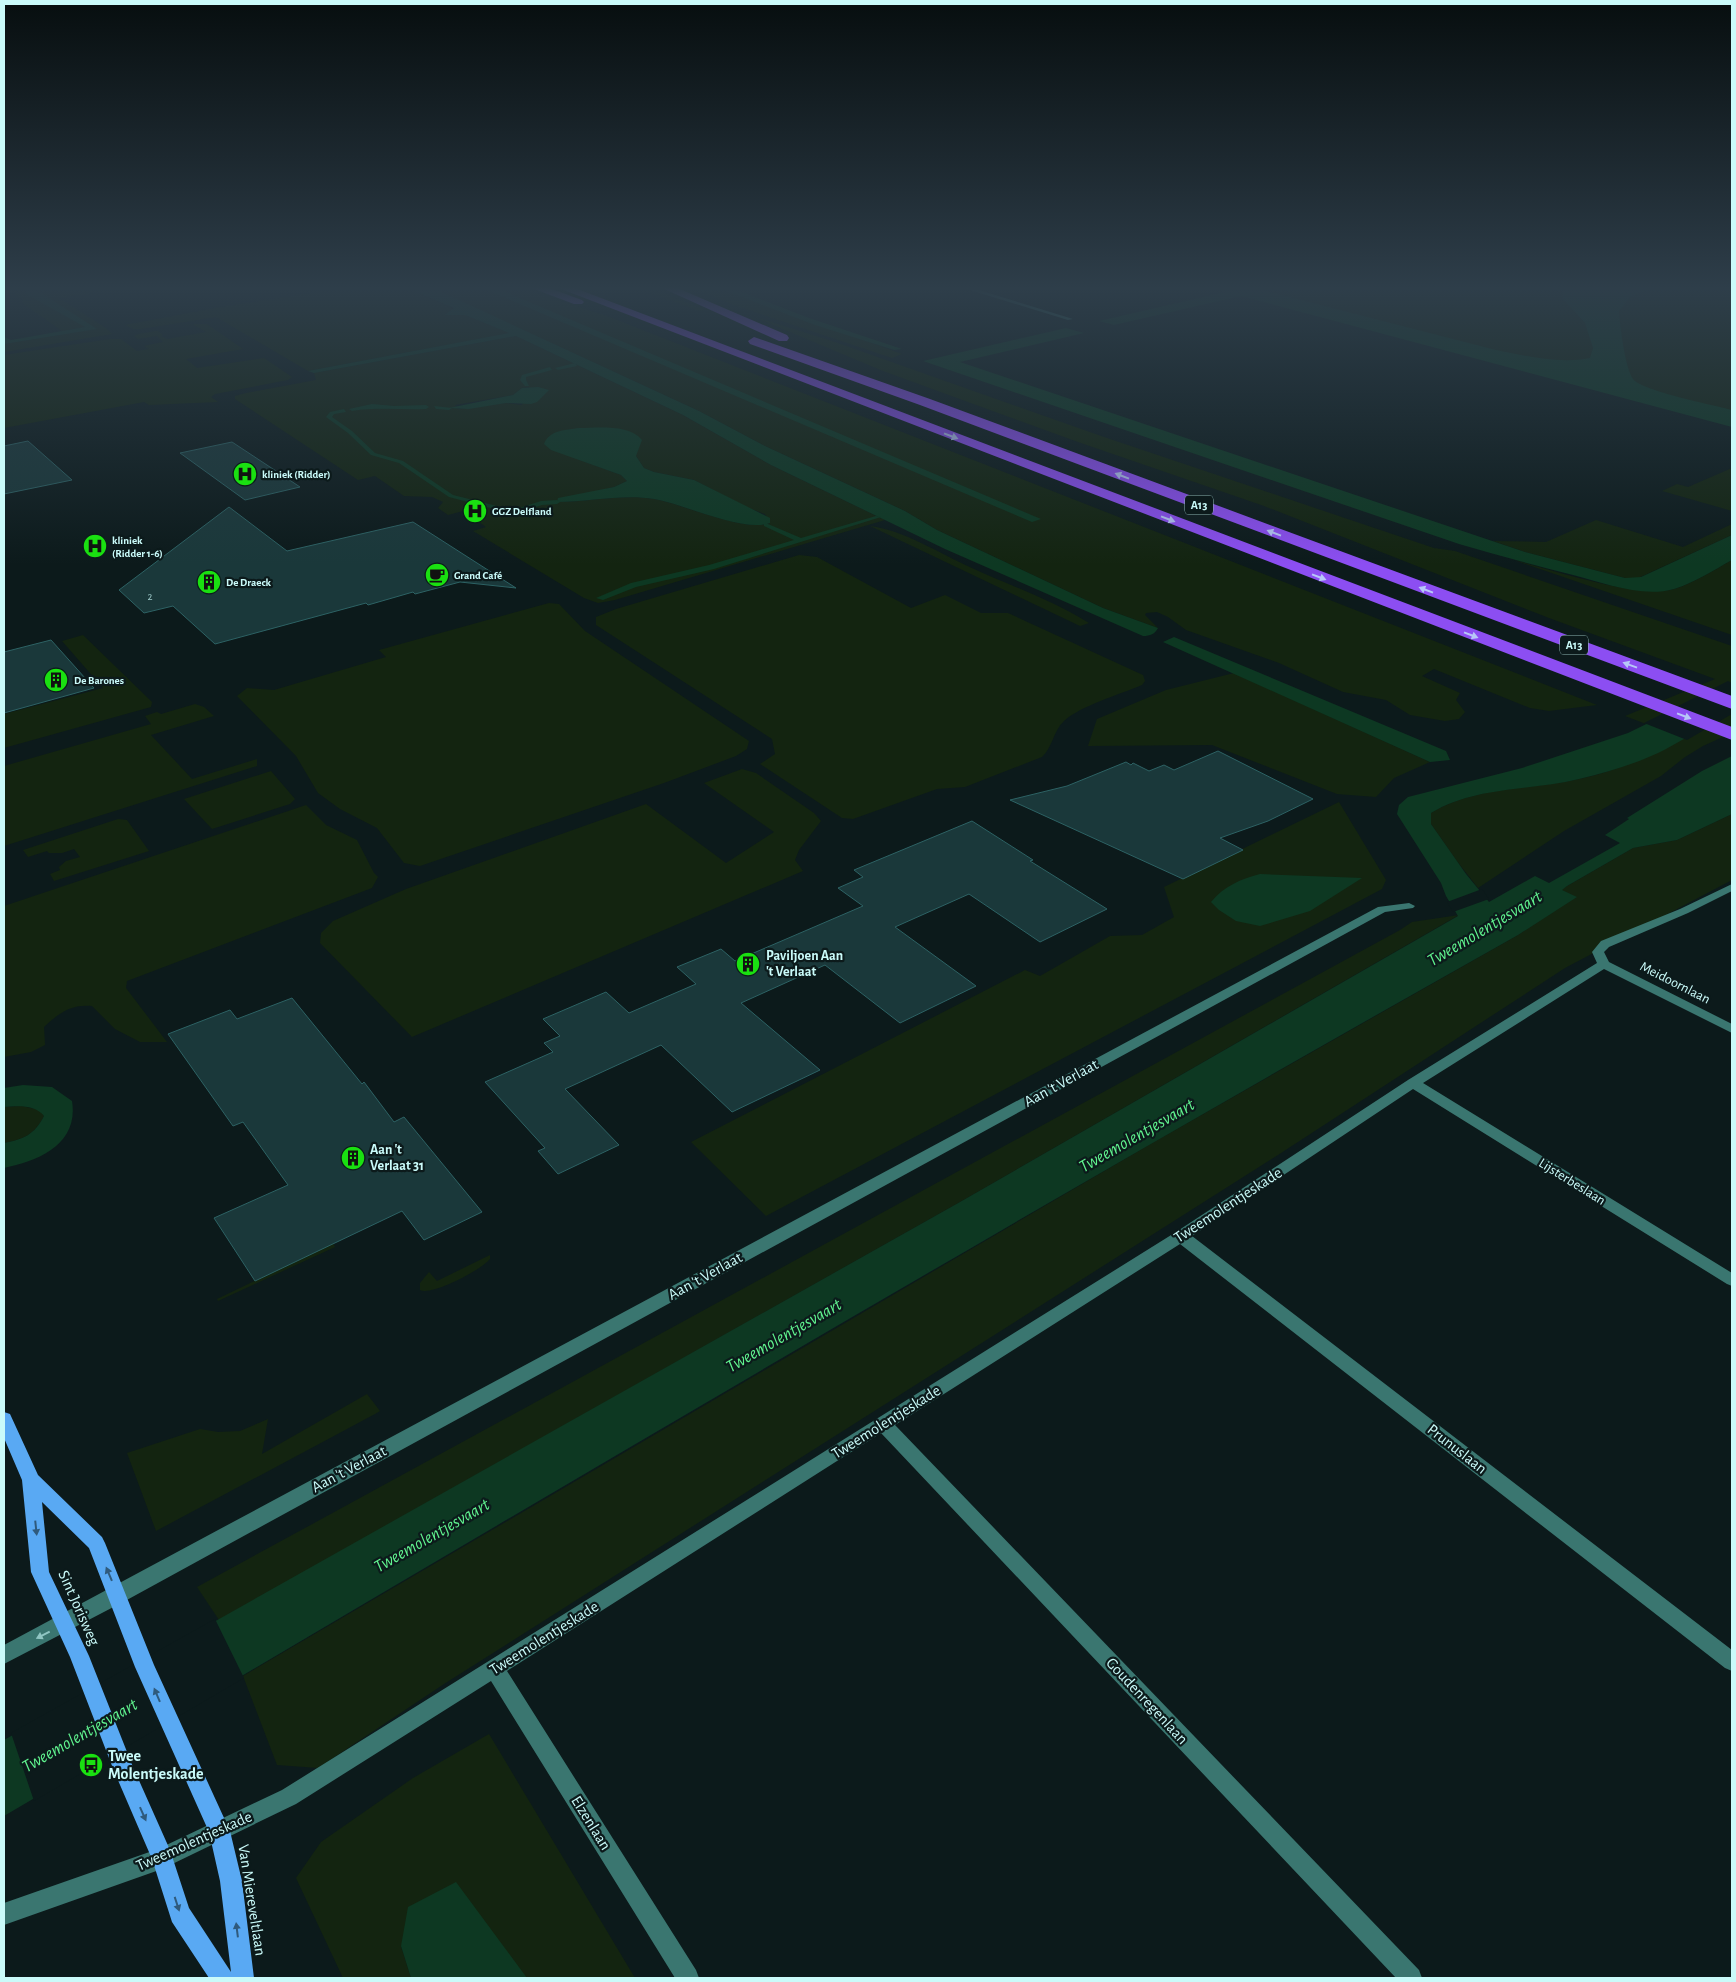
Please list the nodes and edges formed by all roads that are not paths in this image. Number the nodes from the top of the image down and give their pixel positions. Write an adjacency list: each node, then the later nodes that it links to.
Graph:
1 (802, 379): 6 (highway, A13, one-way to 6)
2 (861, 379): 4 (highway, A13)
3 (874, 379): 4 (highway, A13)
4 (925, 402): 5 (highway, A13, one-way to 4)
5 (1732, 703)
6 (1732, 734)
7 (1732, 888): 9 (street)
8 (1408, 906): 17 (street, Aan 't Verlaat)
9 (1604, 964): 10 (street, Meidoornlaan); 11 (street, Tweemolentjeskade)
10 (1732, 1029)
11 (1413, 1083): 12 (street, Tweemolentjeskade); 13 (street, Lijsterbeslaan)
12 (1181, 1236): 15 (street, Tweemolentjeskade); 21 (street, Prunuslaan)
13 (1732, 1280)
14 (4, 1419): 16 (main road, Sint Jorisweg)
15 (883, 1424): 22 (street, Tweemolentjeskade); 29 (street, Goudenregenlaan)
16 (31, 1480): 17 (main road, Sint Jorisweg, one-way to 16); 18 (main road, Sint Jorisweg, one-way to 18)
17 (118, 1595): 18 (street, Aan 't Verlaat); 19 (main road, Sint Jorisweg)
18 (65, 1624): 20 (street, Aan 't Verlaat, one-way to 20); 24 (main road, Sint Jorisweg, one-way to 24)
19 (132, 1636): 23 (main road, Van Miereveltlaan, one-way to 19)
20 (4, 1655)
21 (1732, 1662)
22 (495, 1669): 23 (street, Tweemolentjeskade); 28 (street, Elzenlaan)
23 (219, 1831): 24 (street, Tweemolentjeskade); 27 (main road, Van Miereveltlaan, one-way to 23)
24 (162, 1858): 25 (street, Tweemolentjeskade); 26 (main road, one-way to 26)
25 (4, 1914)
26 (222, 1978)
27 (243, 1978)
28 (688, 1978)
29 (1411, 1978)

